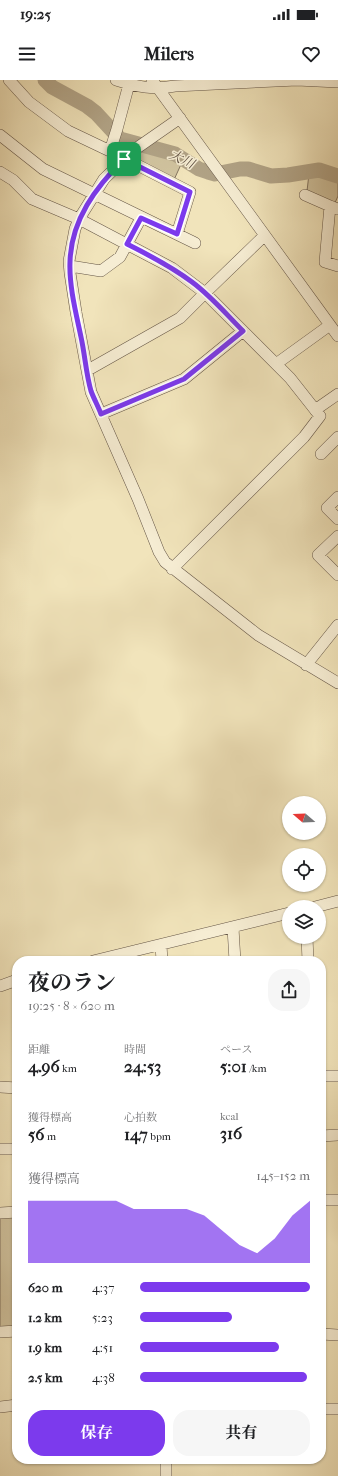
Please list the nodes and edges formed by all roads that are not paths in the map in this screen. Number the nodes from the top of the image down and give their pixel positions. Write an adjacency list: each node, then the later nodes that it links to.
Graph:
1 (9, 80): 9 (street)
2 (116, 80): 5 (street)
3 (262, 81): 4 (street); 6 (street)
4 (338, 82)
5 (129, 84): 6 (street); 9 (street)
6 (155, 84): 7 (street)
7 (180, 118): 10 (street); 18 (street)
8 (0, 135): 12 (street)
9 (111, 148): 10 (street)
10 (124, 159): 12 (street); 17 (street)
11 (0, 172): 16 (street)
12 (94, 193): 15 (street); 16 (street)
13 (305, 195): 14 (street)
14 (334, 208): 22 (street)
15 (141, 218): 17 (street); 20 (street)
16 (79, 219): 20 (street); 21 (street)
17 (177, 234): 19 (street)
18 (264, 236): 23 (street); 24 (street)
19 (195, 243)
20 (127, 244): 21 (street); 23 (street)
21 (70, 266): 28 (street)
22 (338, 266)
23 (205, 293): 25 (street); 28 (street)
24 (330, 325): 26 (street); 27 (street)
25 (243, 331): 27 (street); 31 (street)
26 (338, 335)
27 (276, 364): 30 (street)
28 (88, 370): 31 (street)
29 (338, 394): 30 (street)
30 (315, 410): 37 (street)
31 (101, 414): 37 (street)
32 (338, 437): 33 (street)
33 (320, 454)
34 (338, 497): 35 (street)
35 (338, 519)
36 (338, 536): 38 (street)
37 (172, 569): 40 (street)
38 (338, 575)
39 (338, 625): 40 (street)
40 (306, 665): 41 (street)
41 (338, 683)
42 (338, 901): 43 (street)
43 (326, 904)
44 (282, 916): 45 (street)
45 (234, 928): 47 (street); 50 (street)
46 (307, 944): 51 (street)
47 (161, 945): 48 (street); 49 (street)
48 (116, 956)
49 (162, 956)
50 (235, 956)
51 (308, 956)
52 (12, 982): 53 (street)
53 (0, 986)
54 (326, 1076): 55 (street)
55 (338, 1076)
56 (0, 1087): 57 (street)
57 (12, 1088)
58 (338, 1135): 59 (street)
59 (326, 1136)
60 (0, 1149): 61 (street)
61 (12, 1149)
62 (326, 1200): 63 (street)
63 (338, 1200)
64 (12, 1212): 65 (street)
65 (0, 1213)
66 (12, 1331): 67 (street)
67 (0, 1332)
68 (326, 1334): 69 (street)
69 (338, 1335)
70 (12, 1406): 71 (street)
71 (0, 1407)
72 (326, 1409): 73 (street)
73 (338, 1409)
74 (166, 1464): 75 (street)
75 (166, 1476)

